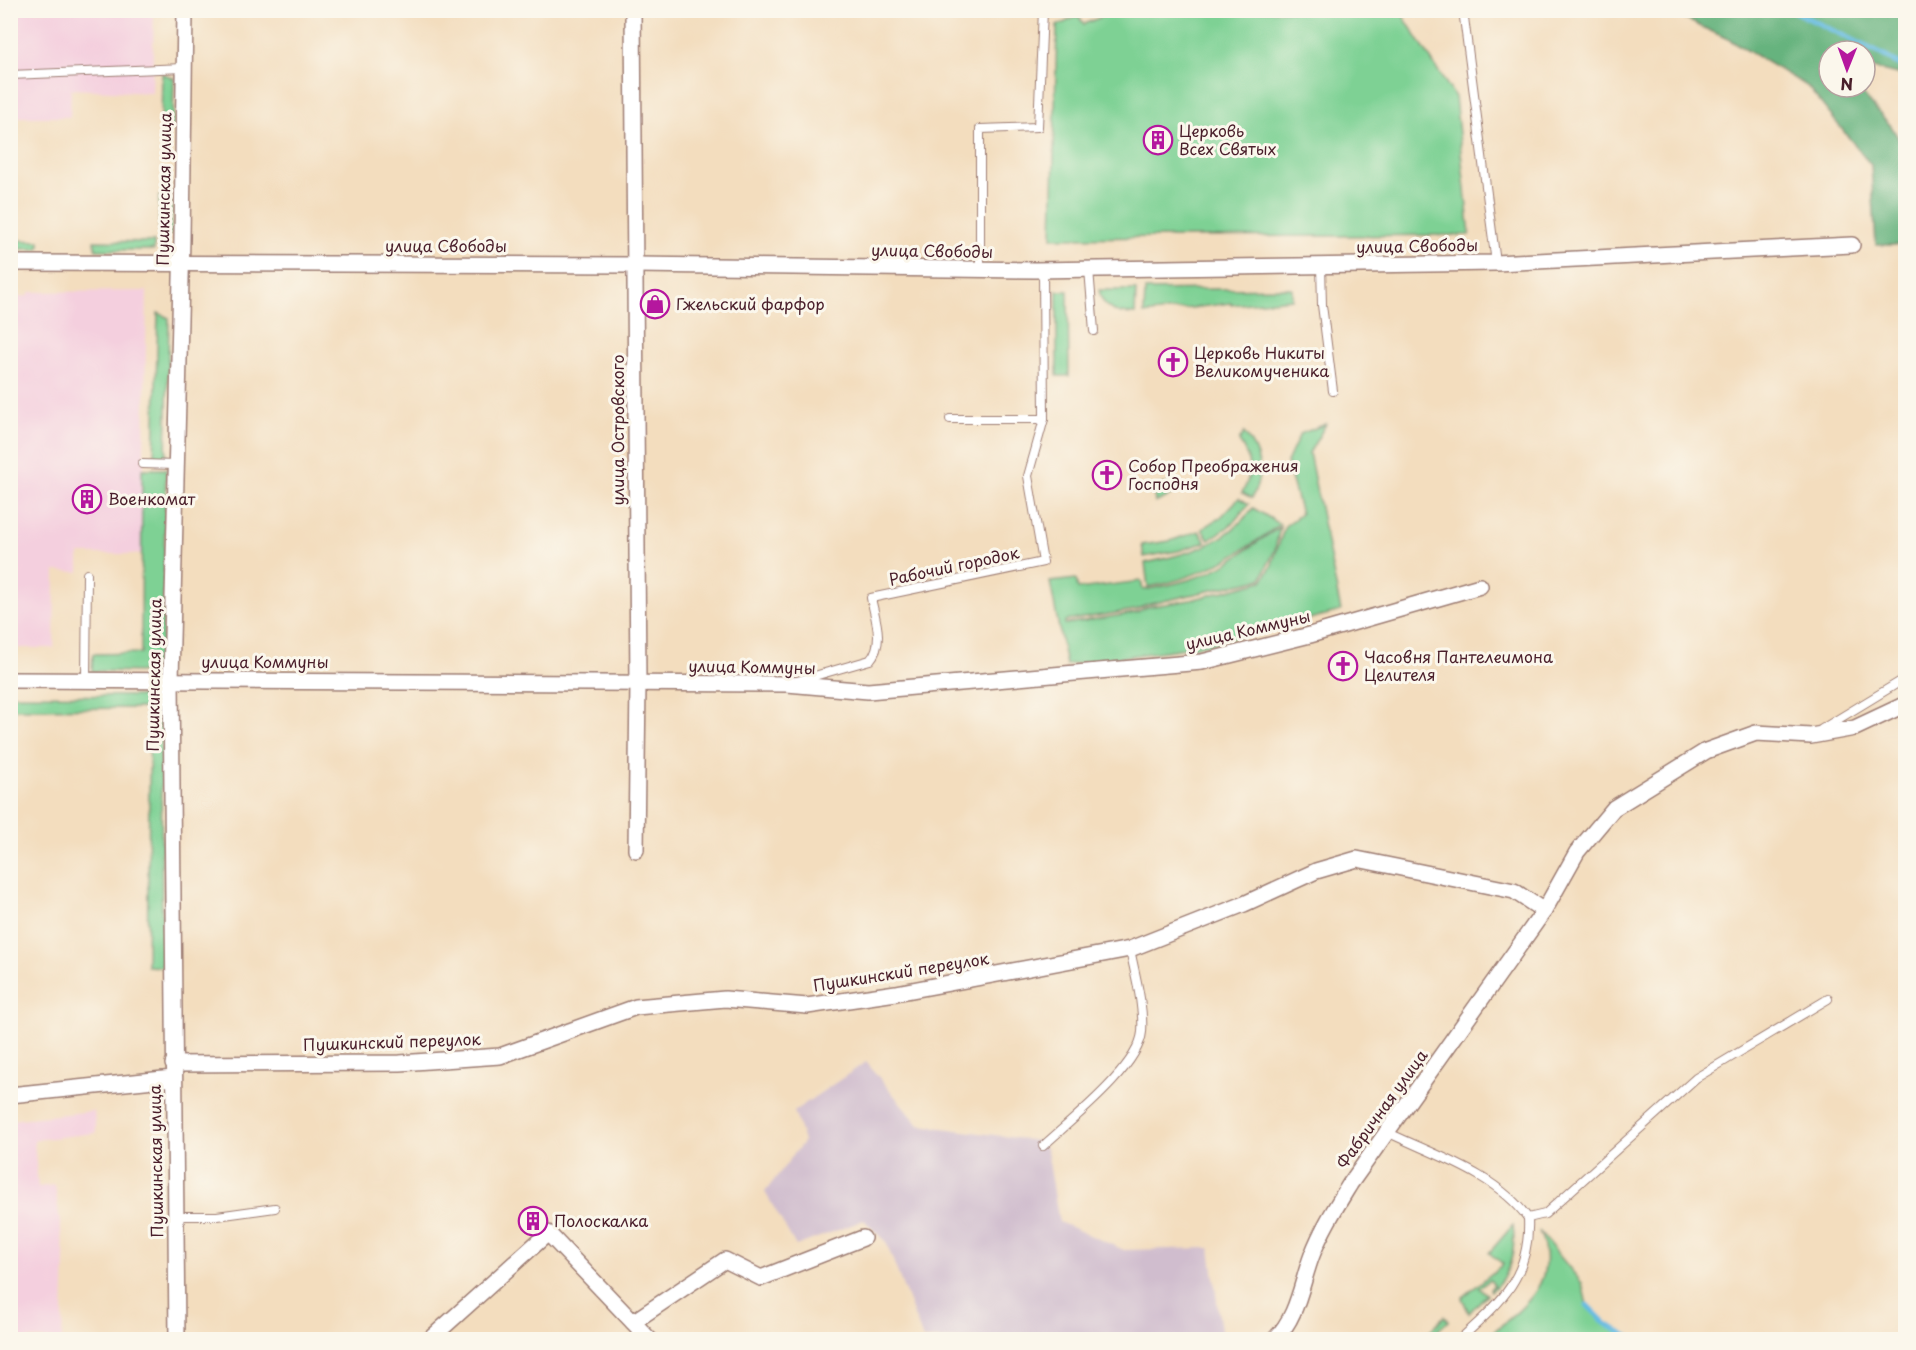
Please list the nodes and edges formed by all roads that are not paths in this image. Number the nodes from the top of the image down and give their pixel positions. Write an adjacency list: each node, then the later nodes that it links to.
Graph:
1 (184, 10): 5 (street, Пушкинская улица)
2 (633, 10): 11 (street, улица Островского)
3 (1043, 10): 14 (lane)
4 (1463, 10): 9 (lane)
5 (184, 68): 6 (lane); 10 (street, Пушкинская улица)
6 (10, 75)
7 (1852, 245): 9 (street, улица Свободы)
8 (10, 263): 10 (street, улица Свободы)
9 (1496, 263): 12 (street, улица Свободы)
10 (180, 264): 11 (street, улица Свободы); 21 (street, Пушкинская улица)
11 (635, 264): 14 (street, улица Свободы); 28 (street, улица Островского)
12 (1321, 266): 13 (street, улица Свободы); 17 (lane)
13 (1089, 269): 15 (street, улица Свободы); 16 (lane)
14 (981, 270): 15 (street, улица Свободы)
15 (1043, 270): 19 (lane, Рабочий городок)
16 (1094, 331)
17 (1333, 391)
18 (950, 419): 19 (lane)
19 (1044, 419): 29 (lane, Рабочий городок)
20 (142, 464): 21 (lane)
21 (176, 465): 25 (street, Пушкинская улица)
22 (87, 574): 27 (lane)
23 (1480, 585): 29 (street, улица Коммуны)
24 (1905, 678): 31 (lane)
25 (171, 679): 27 (street, улица Коммуны); 28 (street, улица Коммуны); 36 (street, Пушкинская улица)
26 (10, 680): 27 (street, улица Коммуны)
27 (86, 680)
28 (638, 683): 29 (street, улица Коммуны); 32 (street, улица Островского)
29 (787, 684)
30 (1905, 704): 31 (street, Фабричная улица)
31 (1811, 736): 33 (street, Фабричная улица)
32 (636, 850)
33 (1544, 911): 34 (street, Пушкинский переулок); 38 (street, Фабричная улица)
34 (1130, 949): 36 (street, Пушкинский переулок); 39 (lane)
35 (1828, 999): 42 (lane)
36 (173, 1071): 37 (street, Пушкинский переулок); 41 (street, Пушкинская улица)
37 (10, 1095)
38 (1389, 1133): 42 (lane); 48 (street, Фабричная улица)
39 (1043, 1146)
40 (274, 1208): 41 (lane)
41 (175, 1216): 46 (street, Пушкинская улица)
42 (1528, 1218): 49 (lane)
43 (863, 1238): 44 (street)
44 (633, 1322): 45 (street); 47 (street)
45 (650, 1339)
46 (177, 1340)
47 (429, 1340)
48 (1274, 1340)
49 (1460, 1340)

